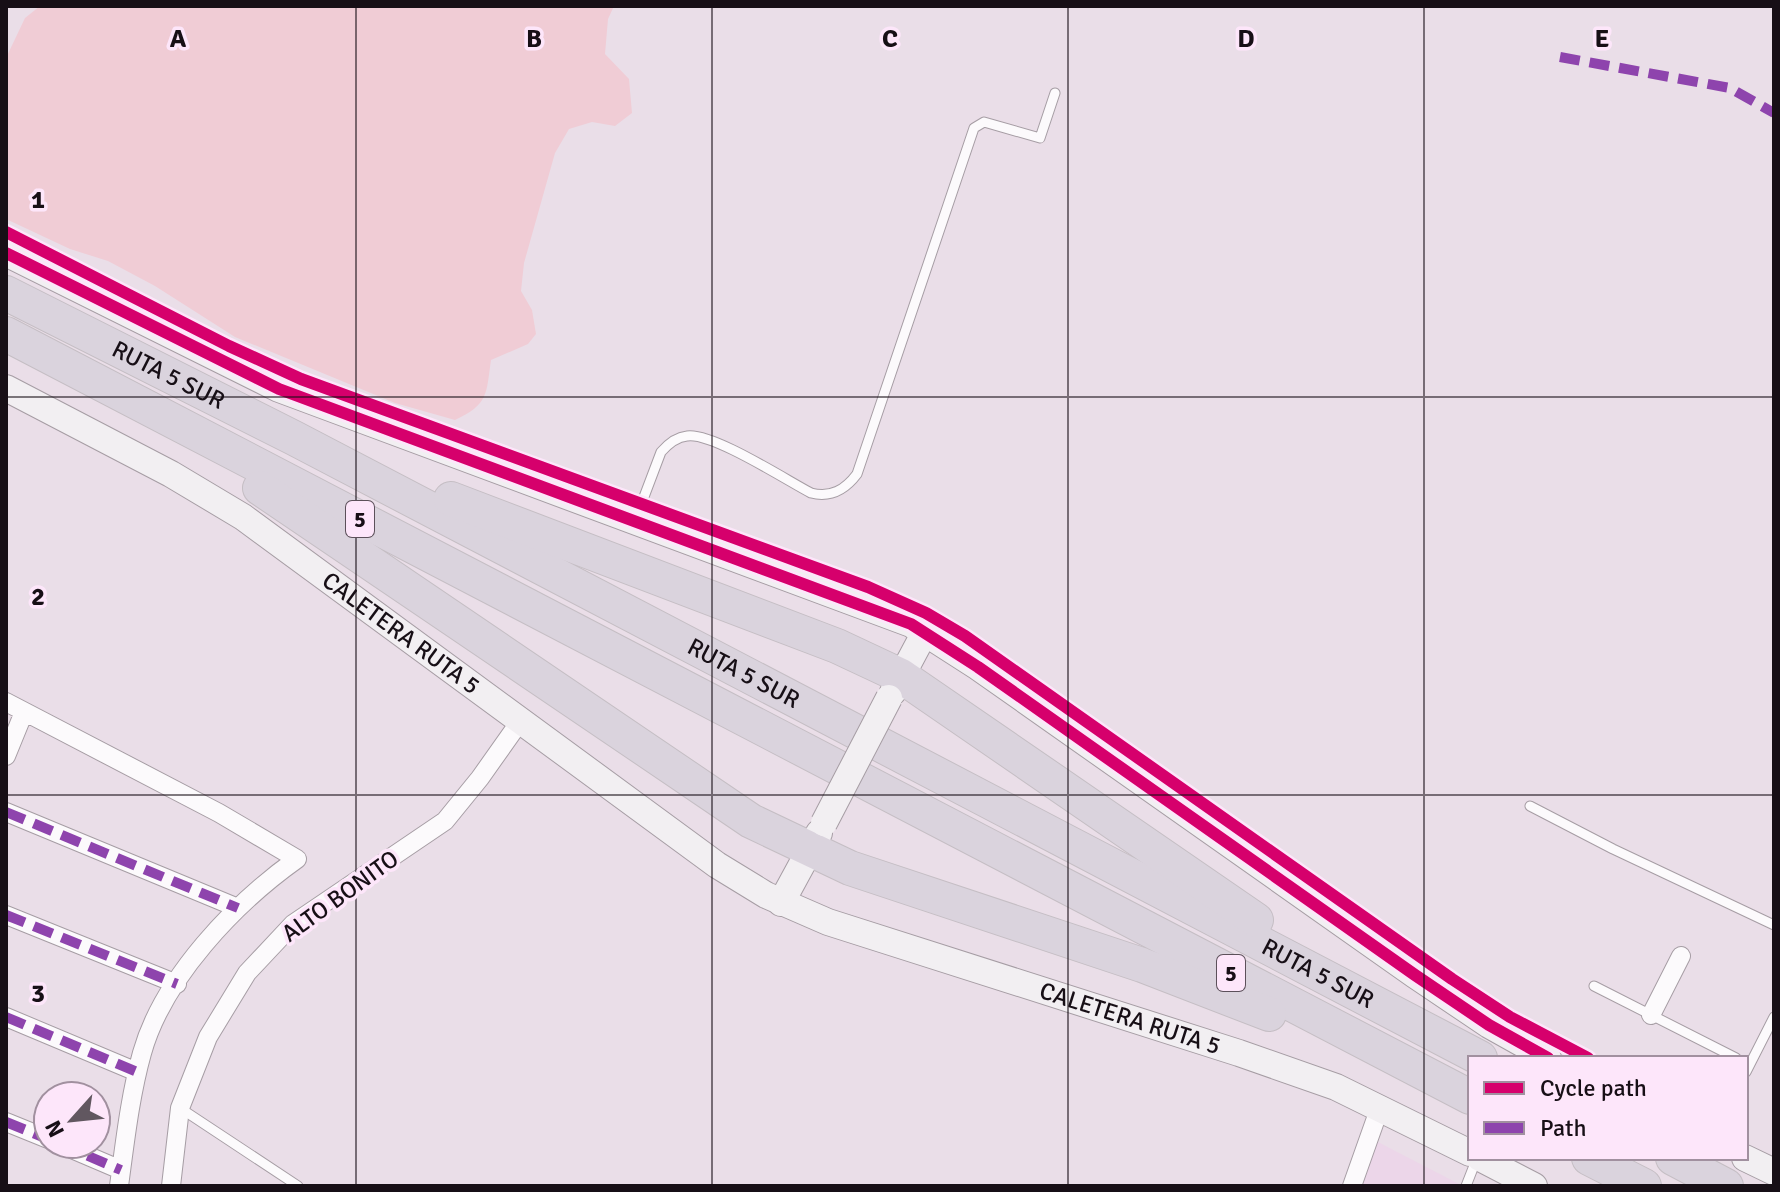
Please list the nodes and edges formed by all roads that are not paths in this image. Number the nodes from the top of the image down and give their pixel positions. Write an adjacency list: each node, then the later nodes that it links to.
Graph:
1 (1055, 93): 8 (lane)
2 (6, 253): 8 (street)
3 (6, 293): 7 (highway, RUTA 5 SUR / 5)
4 (6, 334): 6 (highway, RUTA 5 SUR / 5)
5 (6, 388): 13 (street, CALETERA RUTA 5)
6 (122, 395): 17 (highway); 35 (highway, RUTA 5 SUR / 5)
7 (294, 438): 10 (highway); 25 (highway, RUTA 5 SUR / 5)
8 (635, 521): 9 (street)
9 (925, 632): 10 (street); 31 (street)
10 (895, 687): 17 (street, bridge); 25 (highway)
11 (6, 702): 12 (street)
12 (24, 712): 14 (street); 19 (street)
13 (521, 720): 18 (street, CALETERA RUTA 5); 38 (street, ALTO BONITO)
14 (6, 756)
15 (1530, 806): 21 (lane)
16 (6, 812): 19 (street)
17 (817, 837): 18 (street); 35 (highway)
18 (781, 903): 37 (street, CALETERA RUTA 5)
19 (238, 908): 23 (street)
20 (6, 915): 23 (street)
21 (1774, 925)
22 (1681, 956): 26 (street)
23 (177, 984): 34 (street)
24 (1594, 986): 26 (lane)
25 (1379, 1005): 30 (highway, RUTA 5 SUR / 5)
26 (1651, 1015): 32 (lane)
27 (6, 1017): 34 (street)
28 (1774, 1017): 29 (lane)
29 (1770, 1036): 33 (lane)
30 (1476, 1056)
31 (1544, 1056)
32 (1732, 1056)
33 (1748, 1066)
34 (137, 1072): 49 (street)
35 (1426, 1075): 36 (highway, RUTA 5 SUR / 5)
36 (1468, 1096)
37 (1380, 1107): 41 (street, CALETERA RUTA 5); 52 (street)
38 (180, 1108): 50 (street, ALTO BONITO); 51 (lane)
39 (6, 1122): 40 (street)
40 (32, 1133)
41 (1468, 1152)
42 (1748, 1159): 48 (street)
43 (88, 1160): 49 (street)
44 (1478, 1160): 53 (lane)
45 (1483, 1160): 54 (street)
46 (1593, 1160): 55 (highway)
47 (1677, 1160): 56 (highway)
48 (1774, 1172)
49 (120, 1178)
50 (171, 1186)
51 (298, 1186)
52 (1352, 1186)
53 (1466, 1186)
54 (1534, 1186)
55 (1644, 1186)
56 (1726, 1186)

